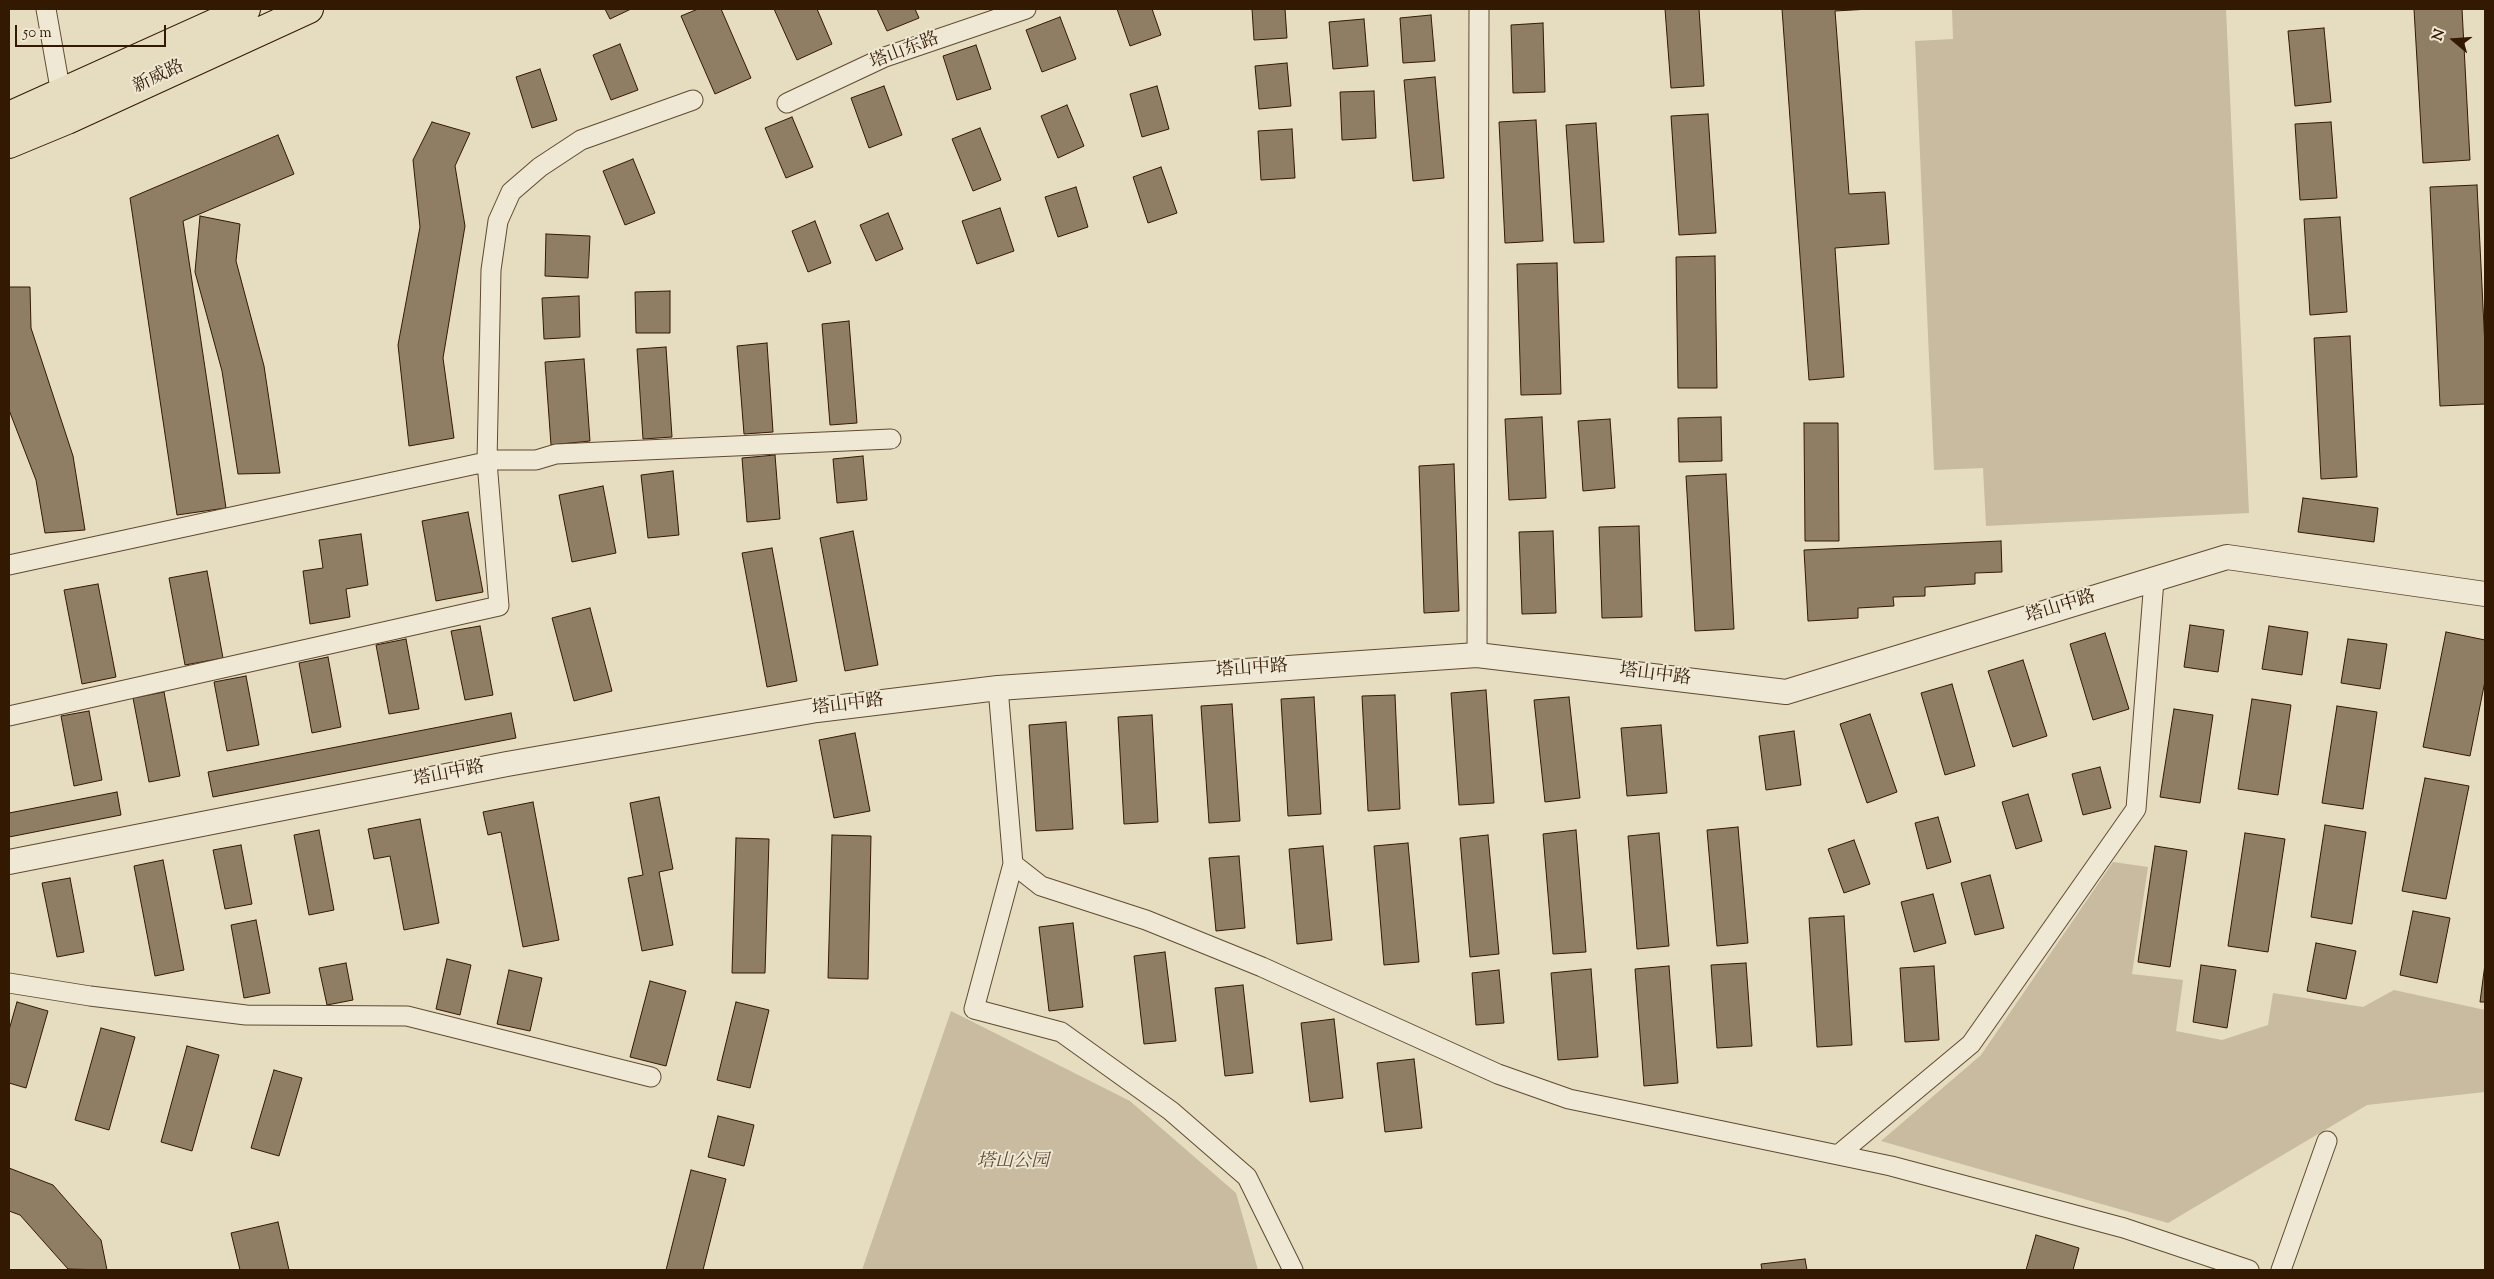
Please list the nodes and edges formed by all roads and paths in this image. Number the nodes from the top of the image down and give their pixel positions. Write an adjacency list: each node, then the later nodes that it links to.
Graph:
1 (46, 9): 6 (street)
2 (246, 9): 6 (main road, 新威路)
3 (309, 9): 10 (main road, 新威路)
4 (1026, 9): 8 (street, 塔山东路)
5 (1479, 9): 17 (street)
6 (60, 94): 9 (main road, 新威路); 10 (street)
7 (693, 100): 13 (street)
8 (787, 103)
9 (9, 116)
10 (67, 120): 11 (main road, 新威路)
11 (9, 144)
12 (891, 439): 13 (street)
13 (487, 462): 14 (street); 19 (street)
14 (9, 565)
15 (2154, 580): 16 (street, 塔山中路); 17 (street, 塔山中路); 25 (street)
16 (2485, 594)
17 (1477, 655): 18 (street, 塔山中路)
18 (998, 688): 20 (street, 塔山中路); 21 (street)
19 (9, 716)
20 (9, 862)
21 (1012, 864): 25 (street); 26 (street)
22 (9, 983): 23 (street)
23 (651, 1077)
24 (2327, 1141): 28 (street)
25 (1838, 1155): 27 (street)
26 (1293, 1270)
27 (2248, 1270)
28 (2281, 1270)

